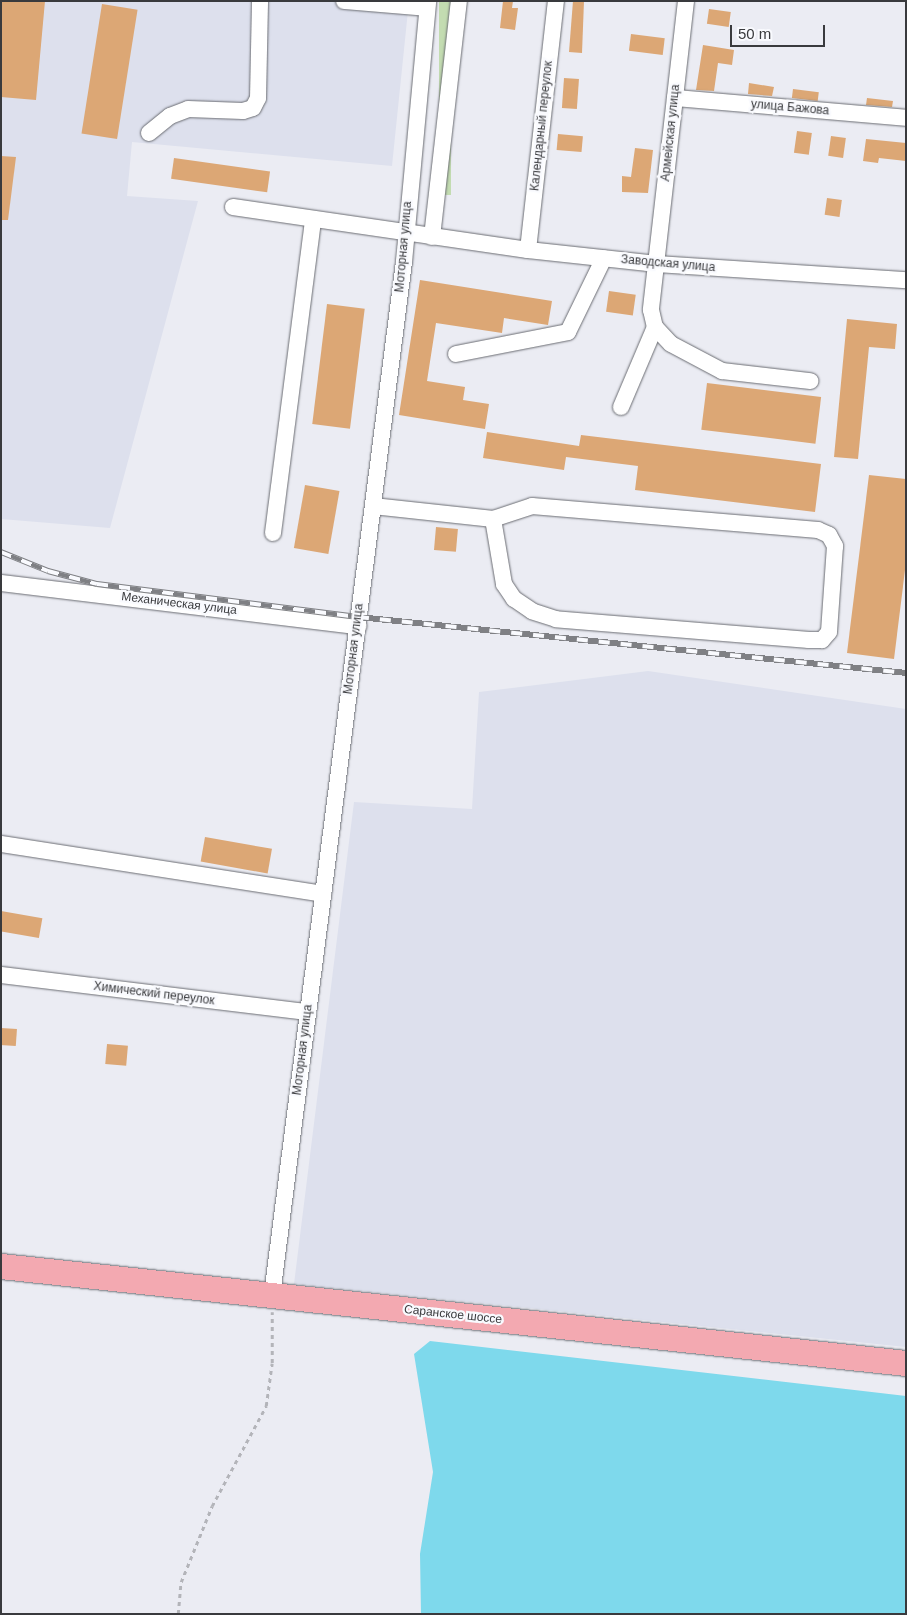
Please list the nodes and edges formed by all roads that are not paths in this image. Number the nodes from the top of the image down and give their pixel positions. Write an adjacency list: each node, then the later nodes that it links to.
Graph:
1 (260, 1): 9 (street)
2 (344, 1): 6 (street)
3 (460, 1): 13 (street)
4 (556, 1): 14 (street, Календарный переулок)
5 (686, 1): 7 (street, Армейская улица)
6 (427, 5): 12 (street, Моторная улица)
7 (675, 98): 8 (street, улица Бажова); 16 (street, Армейская улица)
8 (906, 118)
9 (149, 133)
10 (233, 207): 11 (street, Заводская улица)
11 (313, 220): 12 (street, Заводская улица); 24 (street)
12 (404, 233): 13 (street, Заводская улица); 22 (street, Моторная улица)
13 (432, 237): 14 (street, Заводская улица)
14 (528, 250): 15 (street, Заводская улица)
15 (604, 258): 16 (street, Заводская улица); 19 (street)
16 (657, 264): 17 (street, Заводская улица); 18 (street, Армейская улица)
17 (906, 280)
18 (655, 327): 20 (street); 21 (street)
19 (456, 354)
20 (810, 381)
21 (620, 407)
22 (373, 506): 23 (street); 26 (street, Моторная улица)
23 (493, 519): 23 (street)
24 (273, 533)
25 (1, 583): 26 (street, Механическая улица)
26 (358, 626): 28 (street, Моторная улица)
27 (1, 844): 28 (street)
28 (323, 894): 30 (street, Моторная улица)
29 (1, 975): 30 (street, Химический переулок)
30 (308, 1012): 32 (street, Моторная улица)
31 (1, 1266): 32 (highway, Саранское шоссе)
32 (272, 1295): 33 (highway, Саранское шоссе)
33 (906, 1363)

